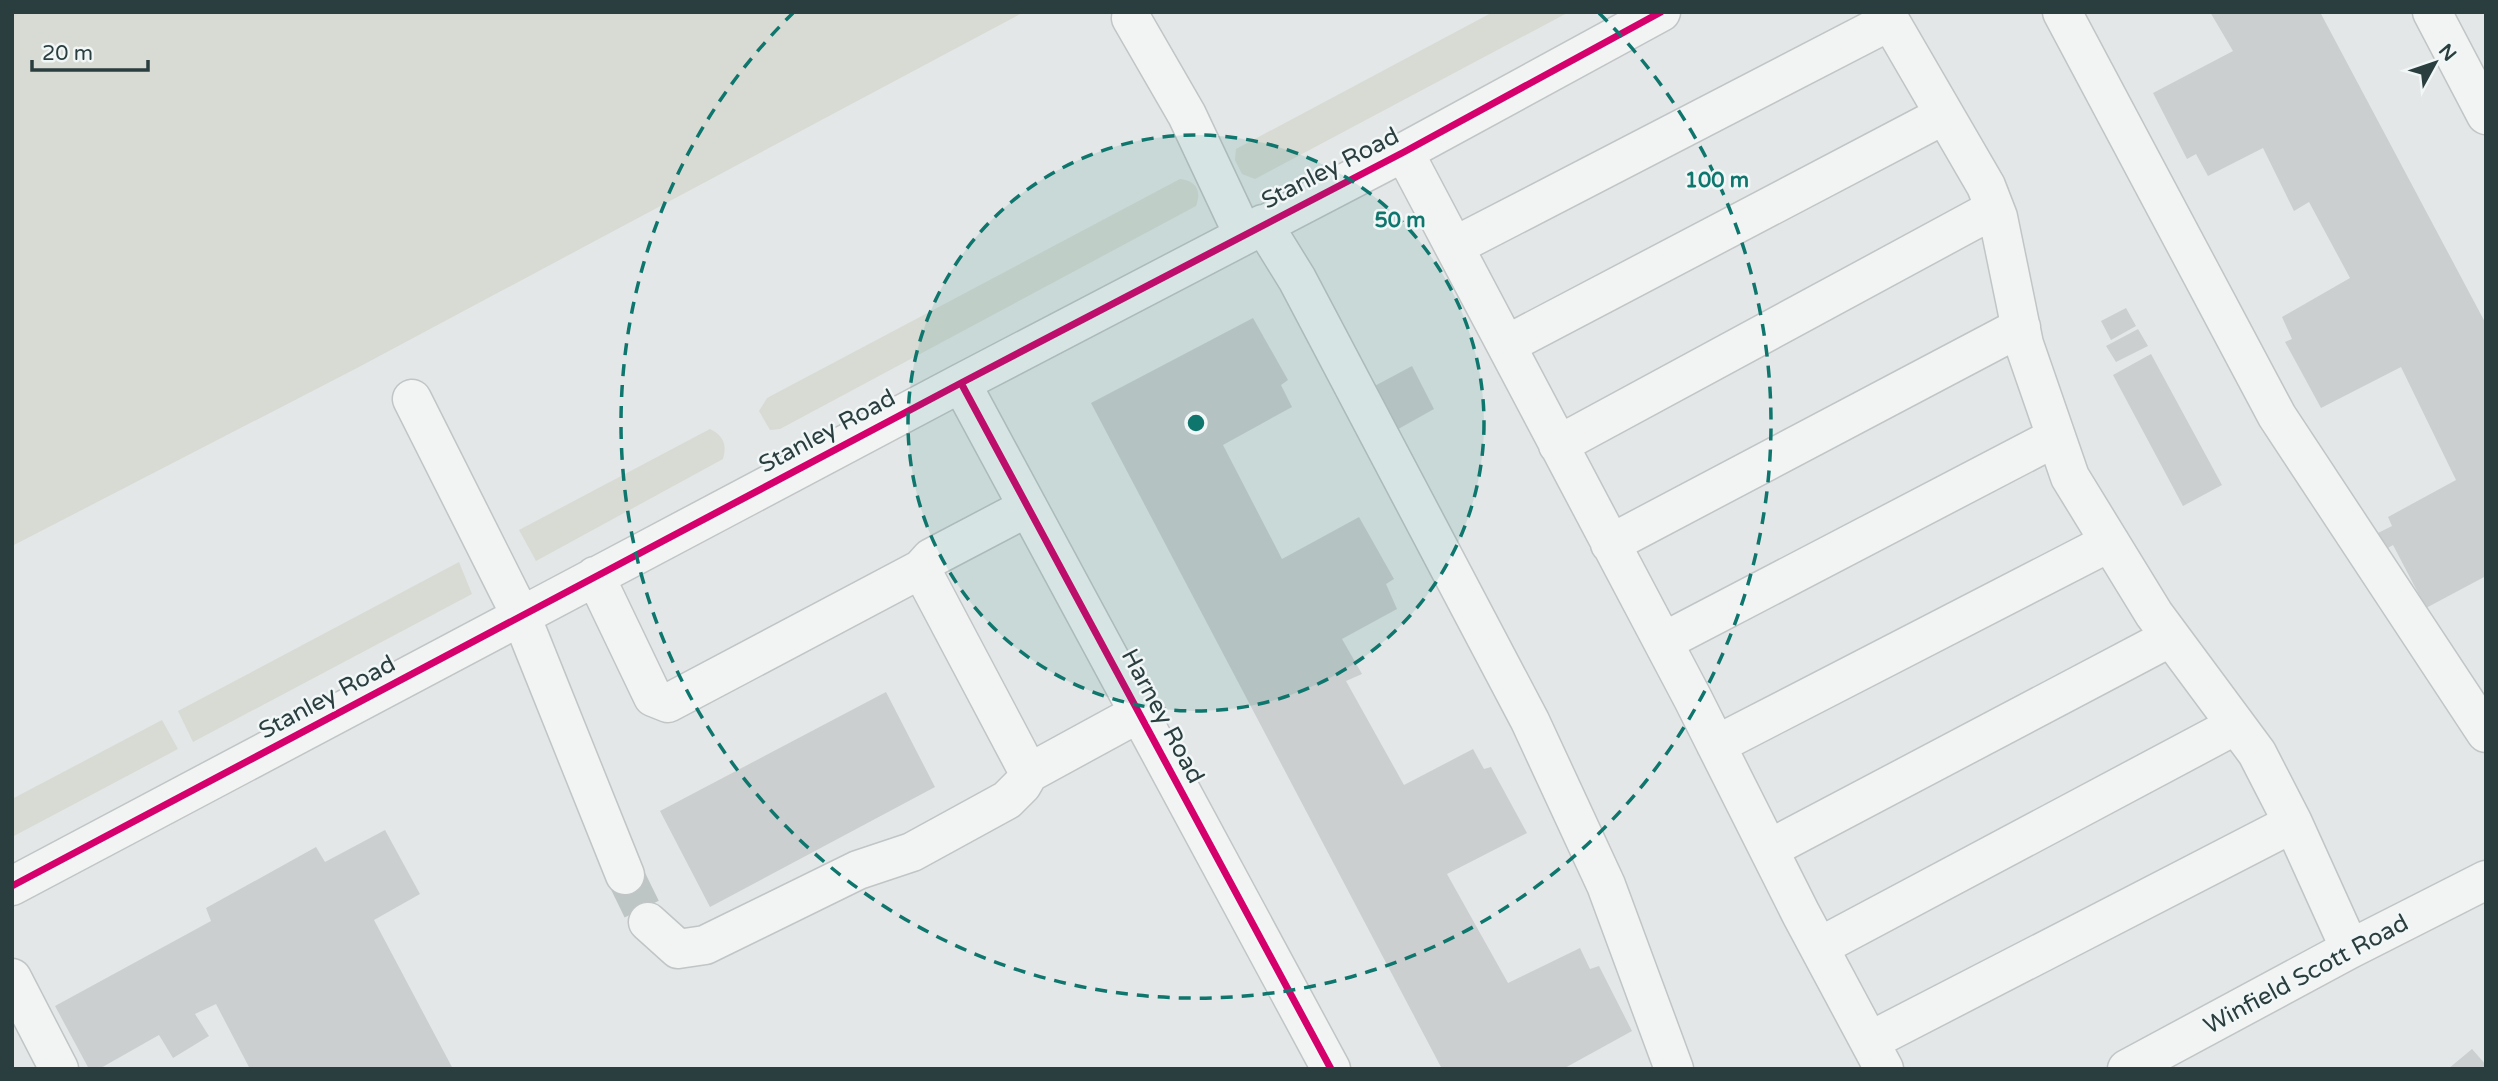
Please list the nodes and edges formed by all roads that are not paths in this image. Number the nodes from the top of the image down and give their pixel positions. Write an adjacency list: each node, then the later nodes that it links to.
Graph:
1 (1661, 12): 8 (street, Stanley Road)
2 (2062, 12): 28 (street)
3 (2442, 16): 7 (street)
4 (1887, 17): 6 (street); 11 (street)
5 (1131, 18): 10 (street)
6 (1944, 115): 9 (street); 13 (street)
7 (2486, 115)
8 (1404, 152): 10 (street, Stanley Road); 11 (street)
9 (1994, 209): 12 (street); 17 (street)
10 (1253, 229): 14 (street, Stanley Road); 43 (street)
11 (1455, 246): 13 (street)
12 (2021, 327): 16 (street); 20 (street)
13 (1506, 345): 17 (street)
14 (961, 383): 18 (street, Harney Road); 22 (street, Stanley Road)
15 (412, 399): 23 (street)
16 (2056, 437): 19 (street); 25 (street)
17 (1558, 445): 20 (street)
18 (1028, 507): 21 (street); 26 (street, Harney Road)
19 (2110, 542): 24 (street); 29 (street)
20 (1610, 544): 25 (street)
21 (921, 569): 22 (street); 30 (street)
22 (595, 576): 23 (street, Stanley Road)
23 (521, 616): 33 (street); 35 (street, Stanley Road)
24 (2171, 637): 27 (street); 32 (street)
25 (1663, 642): 29 (street)
26 (1139, 713): 30 (street); 42 (street, Harney Road)
27 (2236, 725): 31 (street); 37 (street)
28 (2486, 733)
29 (1716, 745): 32 (street)
30 (1029, 773): 36 (street)
31 (2293, 823): 38 (street); 40 (street)
32 (1769, 849): 37 (street)
33 (625, 875)
34 (2486, 880): 38 (street, Winfield Scott Road)
35 (12, 886)
36 (648, 922)
37 (1819, 947): 40 (street)
38 (2350, 949): 44 (street, Winfield Scott Road)
39 (12, 978): 41 (street)
40 (1877, 1055)
41 (60, 1069)
42 (1331, 1069)
43 (1674, 1069)
44 (2127, 1069)

